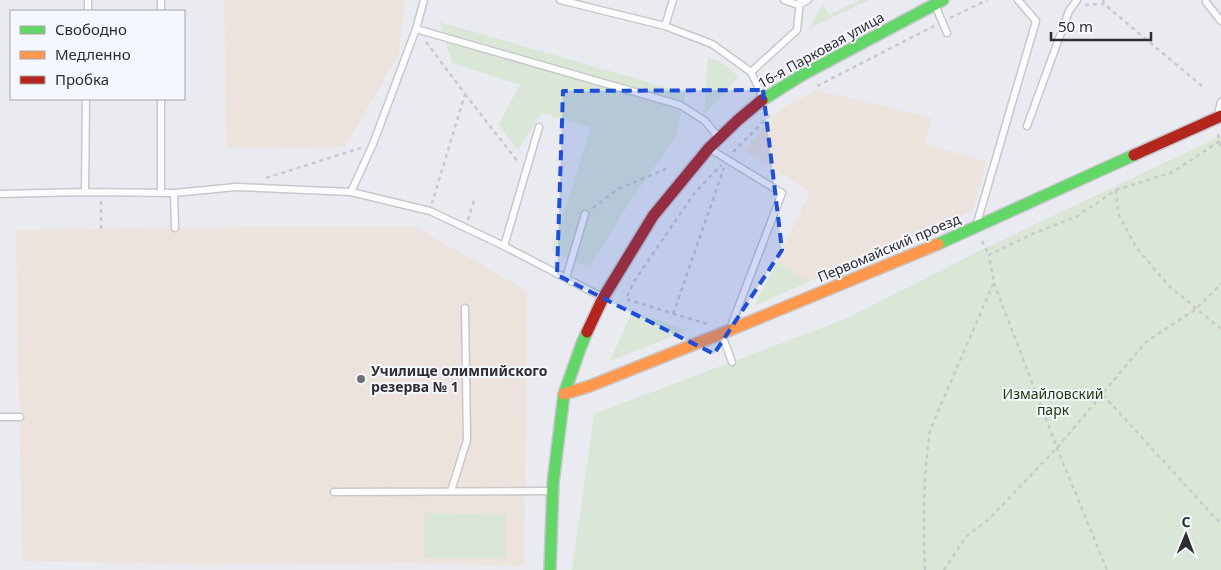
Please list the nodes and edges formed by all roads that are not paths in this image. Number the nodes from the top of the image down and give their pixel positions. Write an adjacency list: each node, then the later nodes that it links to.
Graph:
1 (424, 0): 15 (lane)
2 (560, 0): 14 (lane)
3 (673, 0): 14 (lane)
4 (784, 0): 9 (lane)
5 (808, 0): 9 (lane)
6 (1018, 0): 33 (lane)
7 (1078, 0): 23 (lane)
8 (1214, 0): 12 (lane)
9 (799, 2): 17 (lane)
10 (939, 2): 16 (lane); 18 (main road, 16-я Парковая улица)
11 (1206, 2): 12 (lane)
12 (1212, 9): 13 (lane)
13 (1221, 21)
14 (664, 26): 17 (lane)
15 (416, 29): 25 (lane); 29 (lane)
16 (947, 34)
17 (752, 72): 18 (lane)
18 (764, 99): 25 (main road, 16-я Парковая улица)
19 (86, 100): 27 (lane)
20 (161, 100): 28 (lane)
21 (1221, 102): 22 (lane)
22 (1219, 116): 33 (main road, Первомайский проезд)
23 (1027, 126)
24 (539, 127): 35 (lane)
25 (719, 138): 26 (main road, 16-я Парковая улица)
26 (709, 148): 37 (main road, 16-я Парковая улица); 39 (lane)
27 (85, 192): 28 (lane); 31 (lane)
28 (161, 192): 30 (lane)
29 (351, 192): 30 (lane); 35 (lane)
30 (174, 193): 34 (lane)
31 (0, 194)
32 (584, 214): 36 (lane)
33 (976, 227): 39 (main road, Первомайский проезд)
34 (175, 228)
35 (504, 246): 36 (lane)
36 (566, 278): 37 (lane)
37 (603, 298): 41 (main road, 16-я Парковая улица)
38 (465, 308): 44 (lane)
39 (726, 332): 40 (lane); 41 (main road, Первомайский проезд)
40 (732, 362)
41 (564, 394): 46 (main road, 16-я Парковая улица)
42 (0, 417): 43 (lane)
43 (20, 417)
44 (452, 491): 45 (lane); 46 (lane)
45 (334, 492)
46 (552, 492): 47 (main road, 16-я Парковая улица)
47 (550, 570)

